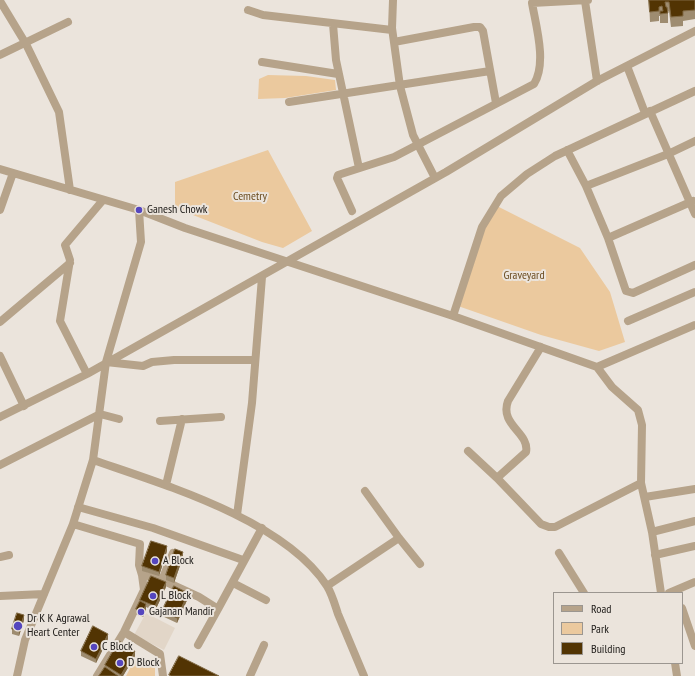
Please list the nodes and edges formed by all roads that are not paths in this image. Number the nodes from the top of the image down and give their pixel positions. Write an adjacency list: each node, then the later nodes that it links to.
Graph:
1 (393, 0): 7 (street)
2 (587, 0): 16 (street); 21 (street)
3 (0, 1): 10 (street)
4 (248, 10): 6 (street)
5 (68, 22): 10 (street)
6 (333, 24): 7 (street); 15 (street)
7 (392, 30): 9 (street)
8 (695, 31): 13 (street)
9 (394, 42): 14 (street); 17 (street)
10 (26, 44): 11 (street); 32 (street)
11 (0, 55)
12 (262, 62): 15 (street)
13 (627, 66): 16 (street); 22 (street)
14 (490, 71): 17 (street); 21 (street)
15 (338, 74): 19 (street)
16 (597, 81): 30 (street)
17 (400, 86): 19 (street); 24 (street)
18 (695, 91): 22 (street)
19 (343, 94): 20 (street); 27 (street)
20 (290, 102)
21 (496, 103): 24 (street)
22 (648, 112): 25 (street); 26 (street)
23 (695, 141): 26 (street)
24 (417, 145): 27 (street); 30 (street)
25 (568, 150): 31 (street); 45 (street)
26 (668, 154): 31 (street); 34 (street)
27 (359, 168): 37 (street)
28 (0, 169): 29 (street)
29 (13, 173): 32 (street); 35 (street)
30 (435, 178): 40 (street)
31 (586, 186): 39 (street)
32 (70, 190): 33 (street)
33 (103, 200): 36 (street); 41 (street)
34 (692, 202): 38 (street); 39 (street)
35 (0, 210)
36 (139, 210): 40 (street); 52 (street)
37 (352, 211)
38 (695, 214)
39 (608, 238): 42 (street)
40 (288, 262): 43 (street); 45 (street)
41 (70, 263): 47 (street); 54 (street)
42 (695, 265)
43 (262, 277): 51 (street); 52 (street)
44 (695, 292): 46 (street)
45 (453, 316): 49 (street)
46 (628, 321)
47 (0, 322)
48 (695, 325): 53 (street)
49 (541, 347): 53 (street); 65 (street)
50 (0, 356): 55 (street)
51 (255, 360): 52 (street); 72 (street)
52 (106, 362): 54 (street); 56 (street)
53 (597, 367): 66 (street)
54 (87, 374): 55 (street)
55 (24, 406): 57 (street)
56 (100, 414): 59 (street); 63 (street); 64 (street)
57 (0, 417)
58 (221, 417): 60 (street)
59 (119, 419)
60 (182, 420): 61 (street); 67 (street)
61 (160, 421)
62 (468, 451): 65 (street)
63 (93, 460): 67 (street); 71 (street)
64 (0, 464)
65 (497, 478): 66 (street)
66 (641, 483): 70 (street)
67 (166, 485): 72 (street)
68 (695, 489): 70 (street)
69 (365, 491): 77 (street)
70 (645, 497): 76 (street)
71 (78, 507): 74 (street); 84 (street)
72 (237, 515): 75 (street)
73 (695, 521): 76 (street)
74 (73, 524): 86 (street); 94 (street)
75 (262, 528): 84 (street); 90 (street)
76 (652, 532): 82 (street)
77 (399, 538): 85 (street); 90 (street)
78 (695, 546): 82 (street)
79 (173, 552): 87 (street)
80 (559, 553): 91 (street)
81 (9, 555): 83 (street)
82 (655, 555): 92 (street)
83 (0, 557)
84 (243, 560): 89 (street)
85 (420, 564)
86 (142, 575): 87 (street); 99 (street)
87 (162, 580): 97 (street)
88 (695, 582): 93 (street)
89 (233, 583): 96 (street); 97 (street)
90 (327, 586): 108 (street)
91 (583, 592)
92 (661, 592)
93 (673, 592)
94 (44, 594): 95 (street); 104 (street)
95 (0, 596)
96 (266, 600)
97 (218, 609): 101 (street)
98 (683, 611): 102 (street)
99 (124, 632): 105 (street); 106 (street)
100 (264, 644): 107 (street)
101 (198, 645)
102 (695, 646)
103 (675, 664): 109 (street)
104 (17, 676)
105 (97, 676)
106 (163, 676)
107 (250, 676)
108 (364, 676)
109 (677, 676)

